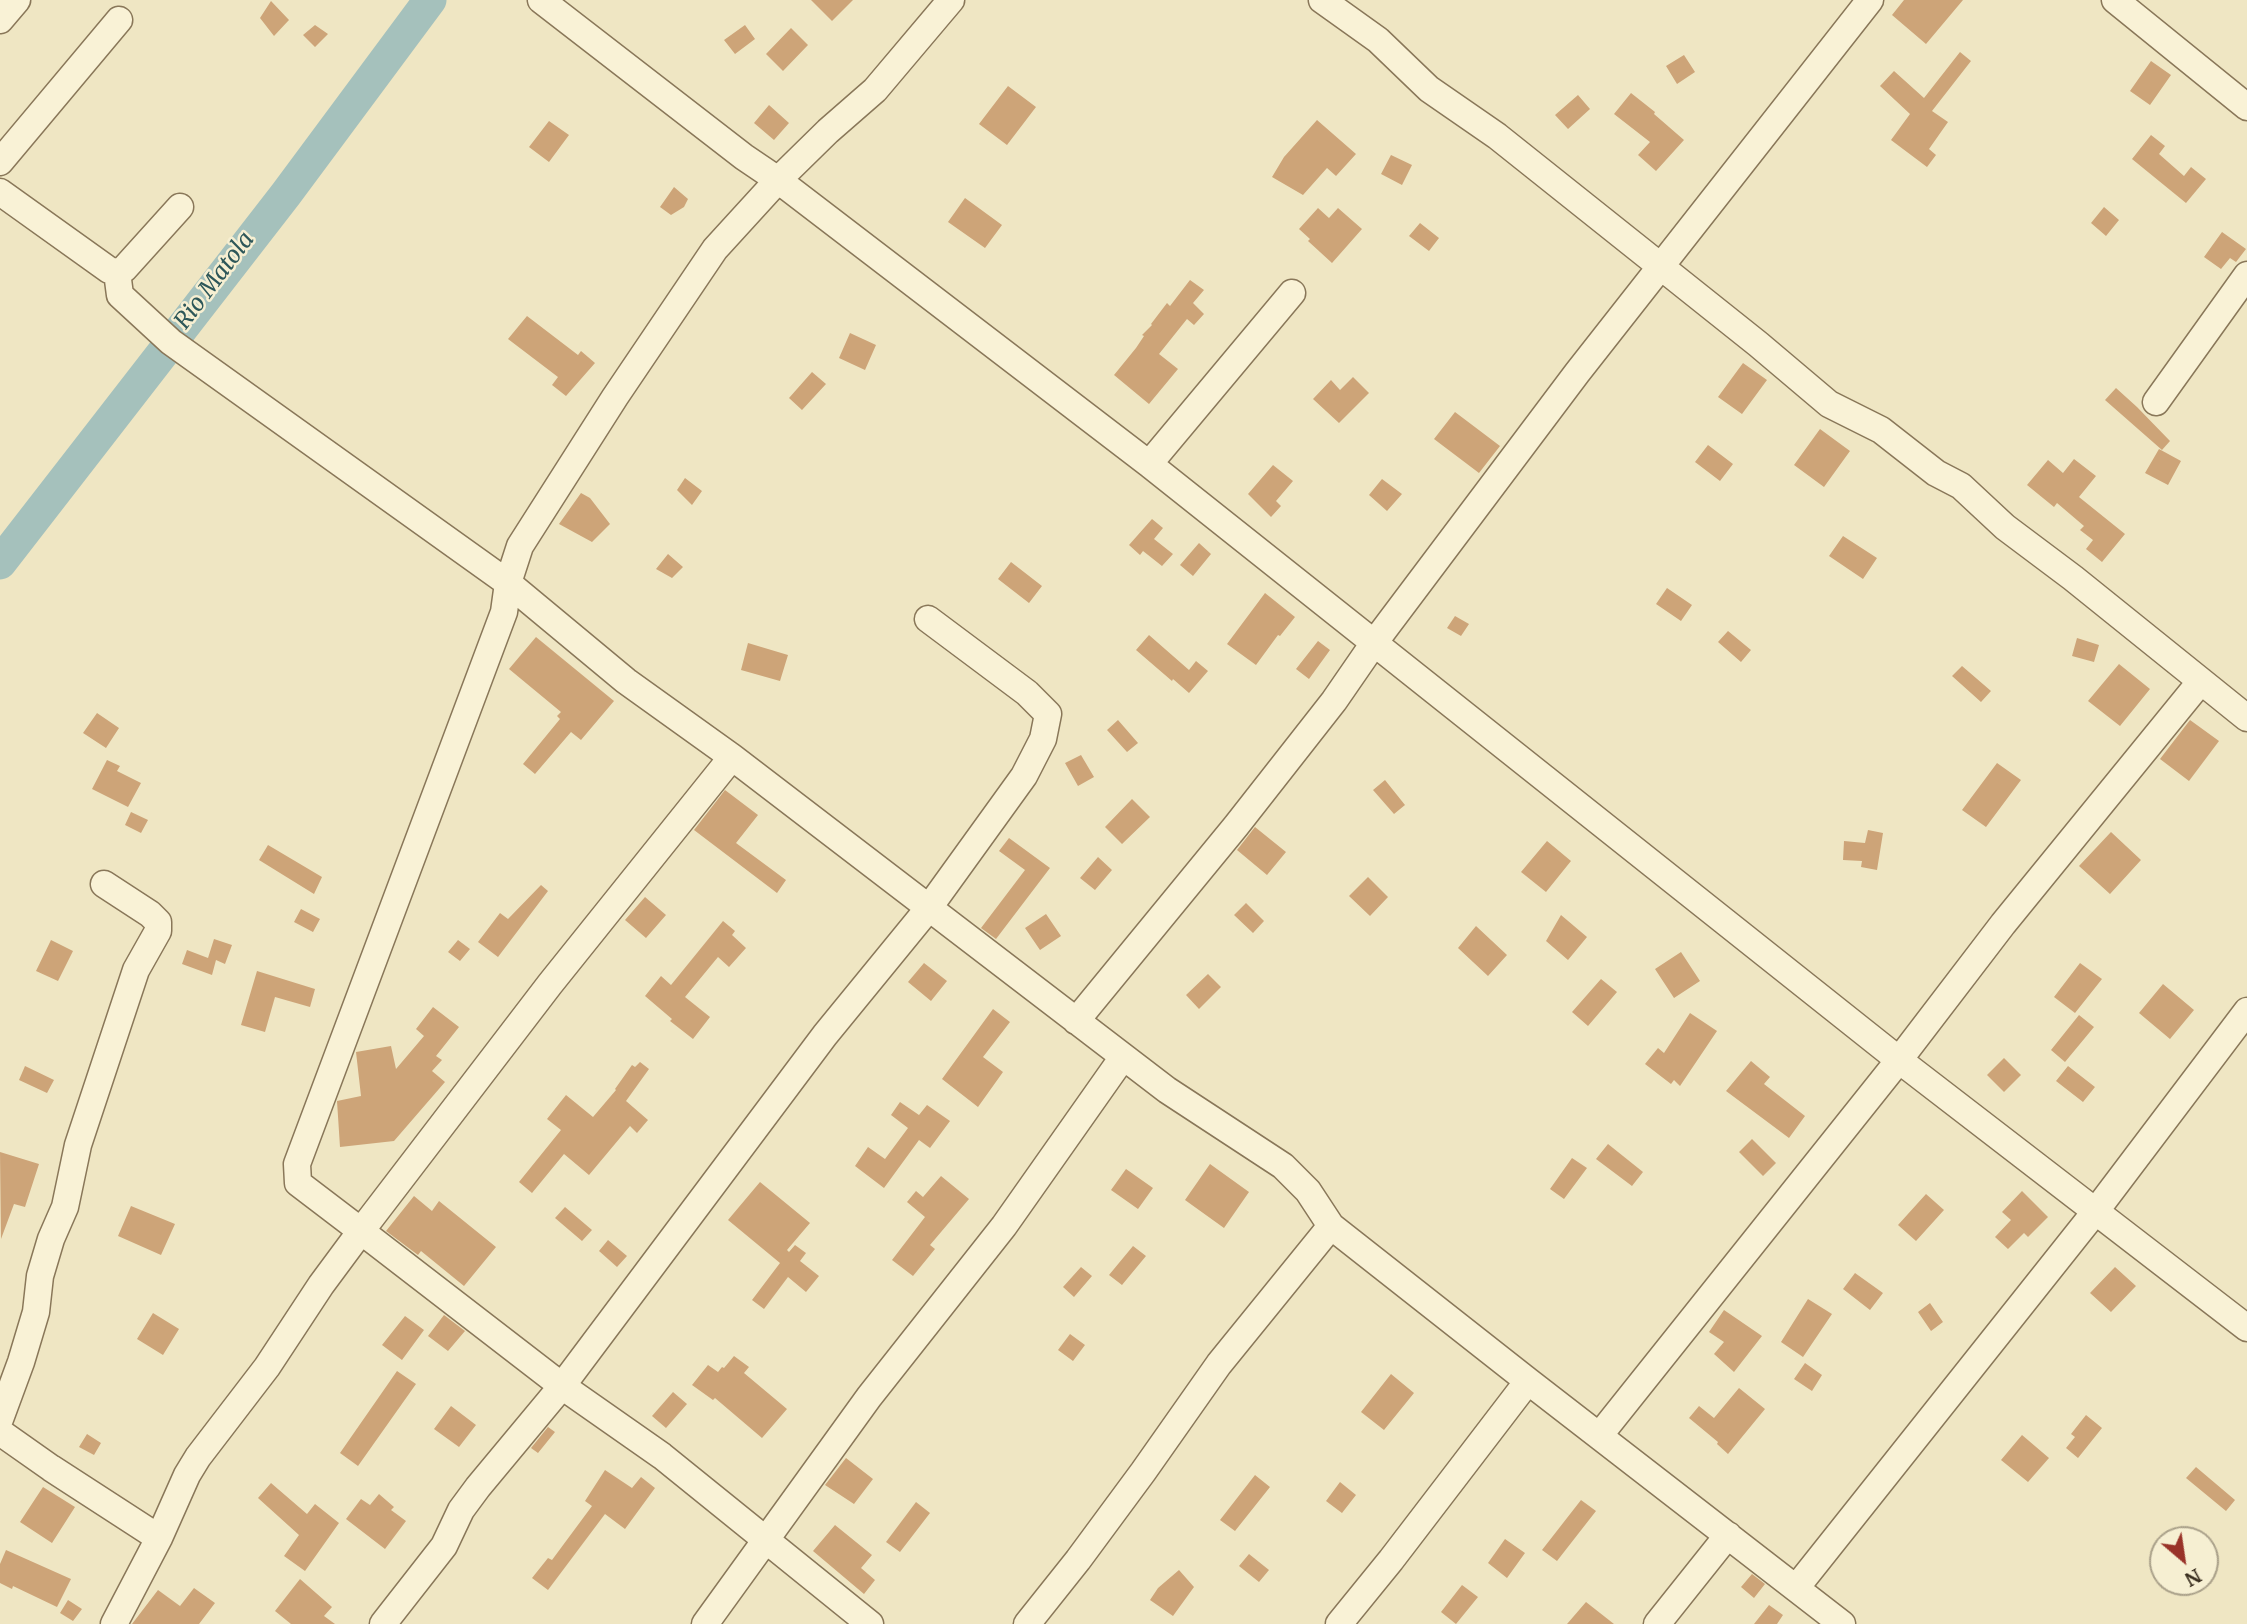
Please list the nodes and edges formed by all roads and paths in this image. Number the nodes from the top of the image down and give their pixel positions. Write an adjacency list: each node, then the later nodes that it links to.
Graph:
1 (17, 0): 7 (street)
2 (541, 0): 11 (street)
3 (951, 0): 11 (street)
4 (1322, 0): 14 (street)
5 (1870, 0): 14 (street)
6 (2115, 0): 9 (street)
7 (0, 20)
8 (119, 20): 10 (street)
9 (2247, 107)
10 (0, 162)
11 (778, 180): 19 (street); 20 (street)
12 (0, 191): 15 (street)
13 (180, 207): 15 (street)
14 (1661, 267): 22 (street); 23 (street)
15 (117, 272): 20 (street)
16 (2247, 275): 18 (street)
17 (1292, 293): 19 (street)
18 (2156, 402)
19 (1149, 464): 22 (street)
20 (508, 583): 25 (street); 34 (street)
21 (928, 619): 27 (street)
22 (1374, 642): 29 (street); 31 (street)
23 (2201, 681): 24 (street); 31 (street)
24 (2247, 718)
25 (732, 757): 27 (street); 34 (street)
26 (104, 884): 38 (street)
27 (928, 909): 29 (street); 37 (street)
28 (2247, 1011): 32 (street)
29 (1076, 1021): 30 (street)
30 (1122, 1057): 33 (street); 43 (street)
31 (1899, 1060): 32 (street); 40 (street)
32 (2095, 1212): 35 (street); 44 (street)
33 (1331, 1226): 36 (street); 49 (street)
34 (361, 1231): 37 (street); 42 (street)
35 (2247, 1328)
36 (1528, 1381): 40 (street); 50 (street)
37 (562, 1386): 43 (street); 46 (street)
38 (0, 1419)
39 (0, 1432): 42 (street)
40 (1599, 1436): 41 (street)
41 (1728, 1535): 44 (street); 51 (street)
42 (159, 1538): 45 (street)
43 (764, 1540): 47 (street); 48 (street)
44 (1796, 1588): 52 (street)
45 (114, 1624)
46 (383, 1624)
47 (705, 1624)
48 (870, 1624)
49 (1027, 1624)
50 (1339, 1624)
51 (1657, 1624)
52 (1842, 1624)

